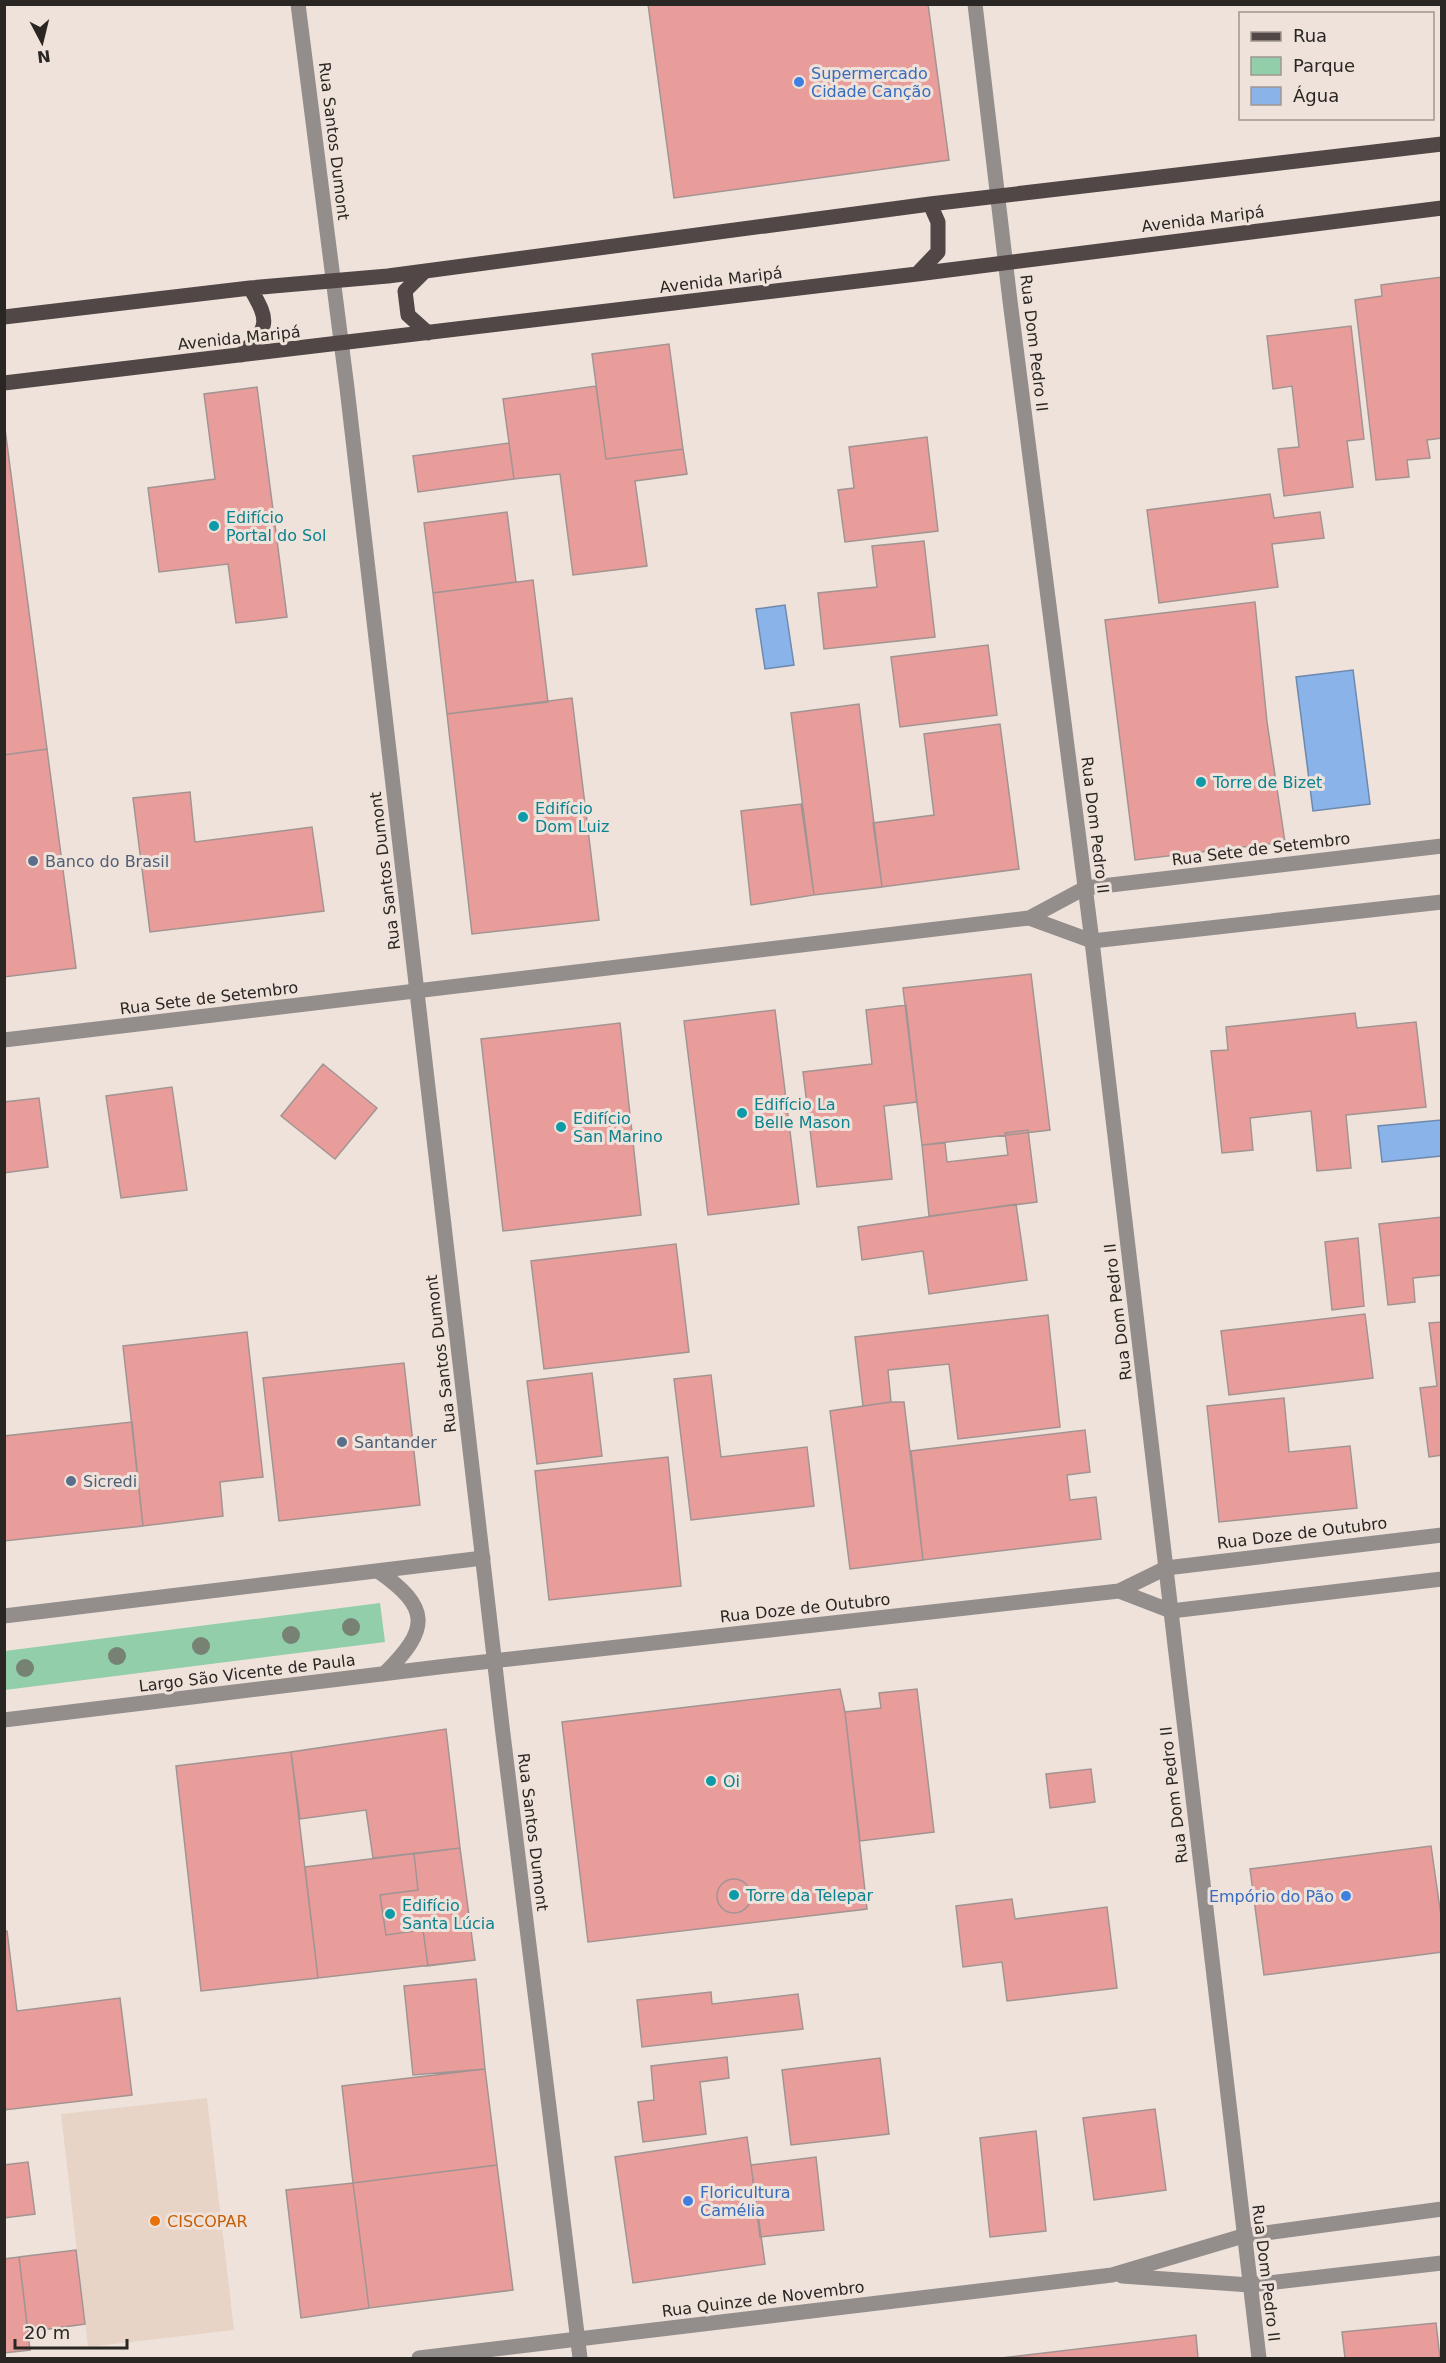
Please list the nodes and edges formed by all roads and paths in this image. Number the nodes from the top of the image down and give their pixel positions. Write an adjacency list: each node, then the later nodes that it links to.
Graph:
1 (298, 4): 10 (street, Rua Santos Dumont)
2 (975, 4): 4 (street)
3 (1442, 144): 4 (main road)
4 (998, 197): 5 (main road); 7 (street, Rua Dom Pedro II)
5 (930, 204): 8 (main road); 9 (main road)
6 (1442, 208): 7 (main road, Avenida Maripá)
7 (1005, 262): 9 (main road, Avenida Maripá); 18 (street, Rua Dom Pedro II)
8 (424, 272): 10 (main road); 13 (main road)
9 (917, 274): 13 (main road, Avenida Maripá)
10 (332, 281): 11 (main road); 14 (street, Rua Santos Dumont)
11 (250, 288): 12 (main road); 15 (main road)
12 (4, 317)
13 (428, 333): 14 (main road, Avenida Maripá)
14 (341, 344): 15 (main road, Avenida Maripá); 22 (street, Rua Santos Dumont)
15 (241, 355): 16 (main road, Avenida Maripá)
16 (4, 383)
17 (1442, 846): 18 (street, Rua Sete de Setembro)
18 (1085, 888): 20 (street); 21 (street, Rua Dom Pedro II)
19 (1442, 902): 21 (street)
20 (1029, 918): 21 (street); 22 (street, Rua Sete de Setembro)
21 (1092, 941): 26 (street, Rua Dom Pedro II)
22 (417, 991): 23 (street, Rua Sete de Setembro); 25 (street, Rua Santos Dumont)
23 (4, 1040)
24 (1442, 1535): 26 (street, Rua Doze de Outubro)
25 (483, 1558): 27 (street); 32 (street, Rua Santos Dumont)
26 (1166, 1568): 29 (street, Rua Doze de Outubro); 30 (street, Rua Dom Pedro II)
27 (378, 1570): 31 (street); 33 (street)
28 (1442, 1579): 30 (street)
29 (1119, 1591): 30 (street); 32 (street, Rua Doze de Outubro)
30 (1171, 1611): 36 (street, Rua Dom Pedro II)
31 (4, 1616)
32 (495, 1661): 33 (street, Largo São Vicente de Paula); 40 (street, Rua Santos Dumont)
33 (384, 1674): 34 (street, Largo São Vicente de Paula)
34 (4, 1720)
35 (1442, 2209): 36 (street, Rua Quinze de Novembro)
36 (1243, 2236): 38 (street, Rua Quinze de Novembro); 39 (street, Rua Dom Pedro II)
37 (1442, 2263): 39 (street, Rua Quinze de Novembro)
38 (1112, 2275): 39 (street, Rua Quinze de Novembro); 40 (street, Rua Quinze de Novembro)
39 (1250, 2285): 43 (street, Rua Dom Pedro II)
40 (577, 2339): 41 (street, Rua Quinze de Novembro); 42 (street, Rua Santos Dumont)
41 (419, 2358)
42 (580, 2358)
43 (1259, 2358)

